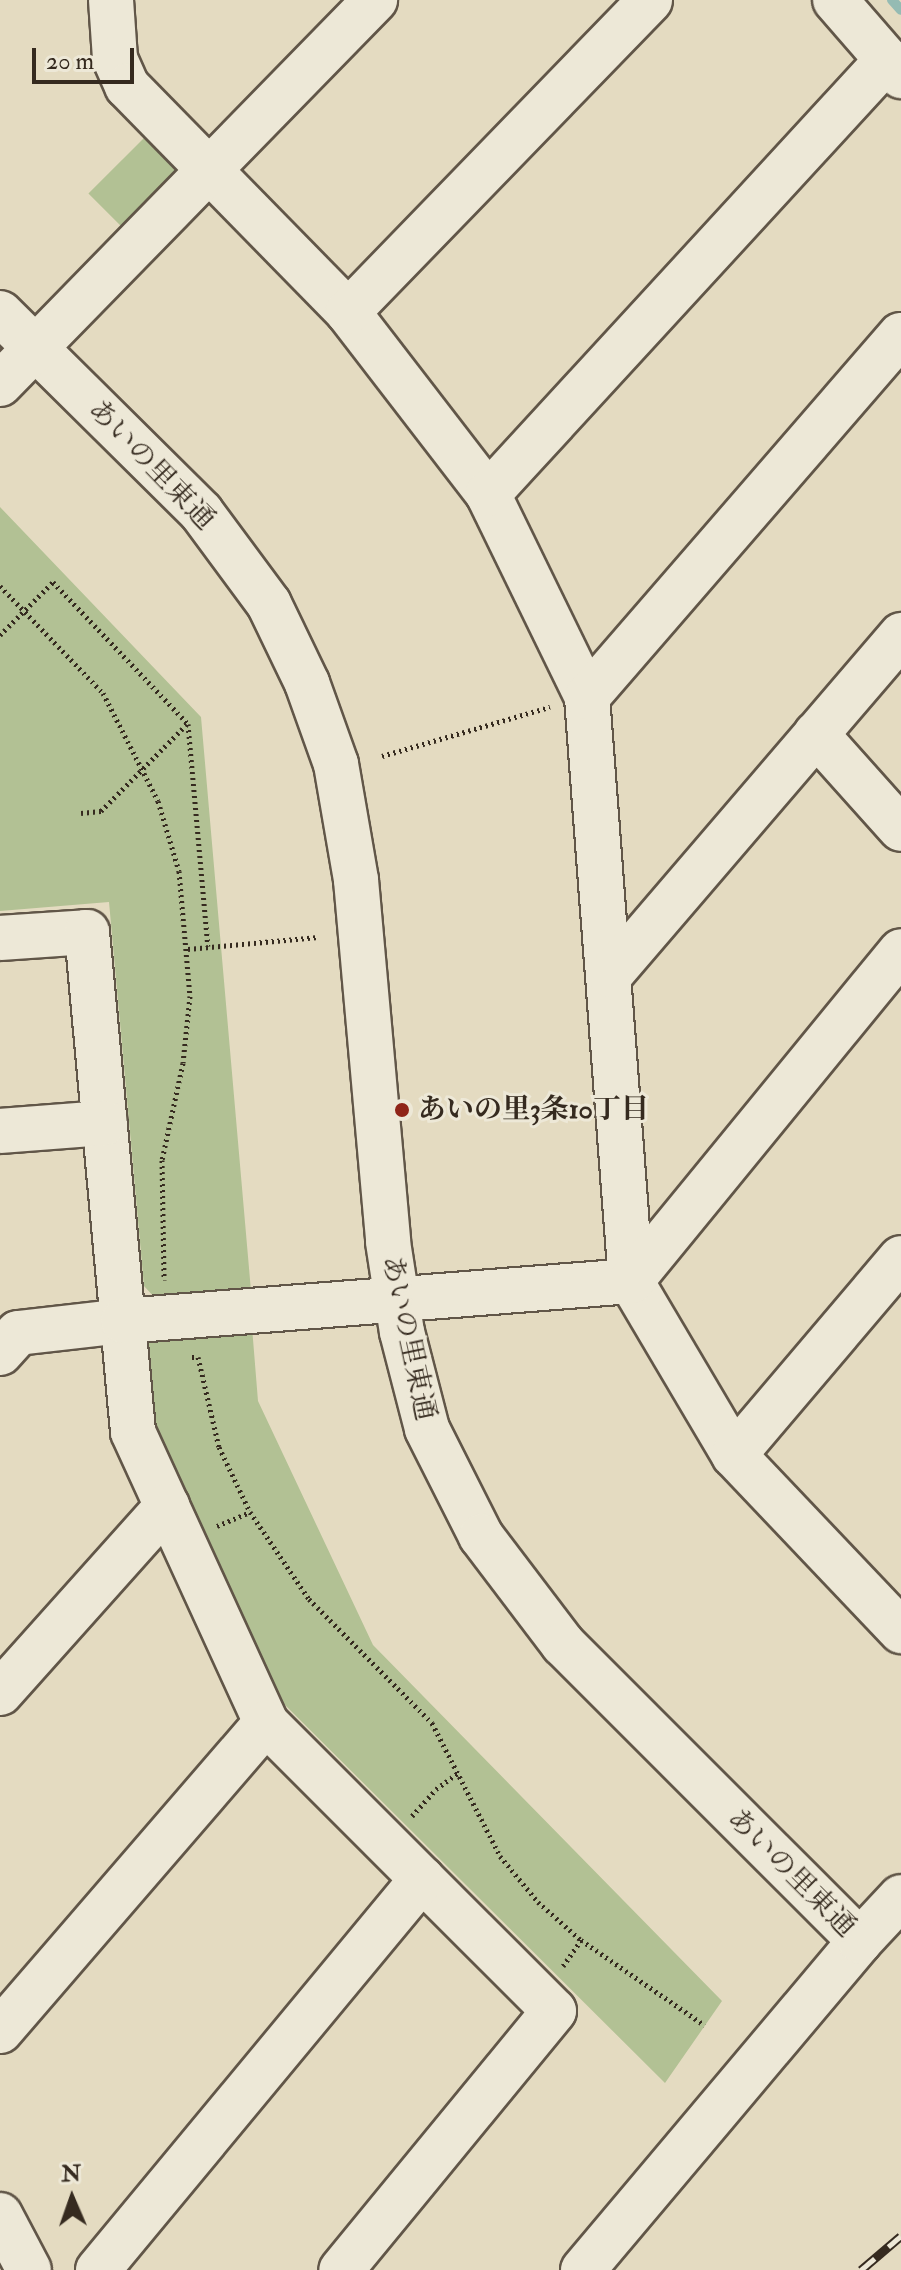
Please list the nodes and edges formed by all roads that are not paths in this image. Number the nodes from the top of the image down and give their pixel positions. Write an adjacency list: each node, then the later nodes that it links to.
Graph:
1 (111, 0): 6 (street)
2 (375, 0): 6 (street)
3 (650, 0): 7 (street)
4 (835, 0): 5 (street)
5 (894, 68): 12 (street)
6 (206, 172): 7 (street); 10 (street)
7 (348, 312): 12 (street)
8 (0, 313): 10 (street, あいの里東通)
9 (901, 335): 14 (street)
10 (35, 348): 11 (street); 24 (street, あいの里東通)
11 (0, 384)
12 (488, 494): 14 (street)
13 (901, 635): 15 (street)
14 (587, 697): 19 (street)
15 (816, 734): 16 (street); 19 (street)
16 (901, 829)
17 (0, 938): 20 (street)
18 (901, 951): 23 (street)
19 (610, 975): 23 (street)
20 (105, 1123): 21 (street); 25 (street)
21 (0, 1131)
22 (901, 1258): 27 (street)
23 (631, 1281): 24 (street); 27 (street)
24 (396, 1298): 25 (street); 34 (street, あいの里東通)
25 (144, 1319): 26 (street); 28 (street)
26 (0, 1353)
27 (734, 1455): 29 (street)
28 (167, 1506): 30 (street); 31 (street)
29 (899, 1626)
30 (0, 1693)
31 (266, 1723): 32 (street); 35 (street)
32 (422, 1879): 38 (street); 39 (street)
33 (901, 1897): 34 (street)
34 (860, 1941): 40 (street, あいの里東通)
35 (0, 2031)
36 (0, 2215): 37 (street)
37 (29, 2270)
38 (98, 2270)
39 (341, 2270)
40 (583, 2270)

